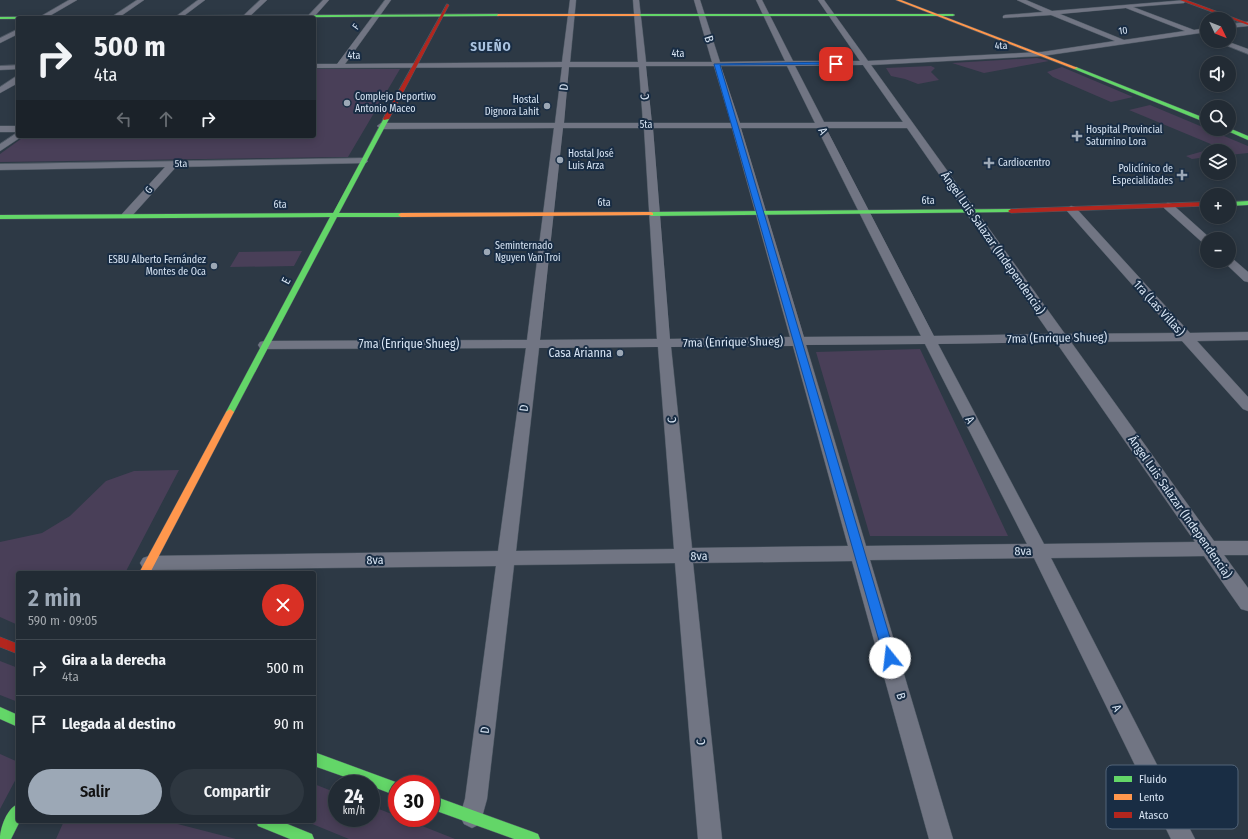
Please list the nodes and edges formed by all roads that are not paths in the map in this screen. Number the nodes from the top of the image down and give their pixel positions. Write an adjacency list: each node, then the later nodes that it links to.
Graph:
1 (74, 0): 22 (street)
2 (141, 0): 23 (street)
3 (202, 0): 24 (street)
4 (264, 0): 25 (street)
5 (326, 0): 26 (street)
6 (388, 0): 31 (street, F)
7 (450, 0): 32 (main road, E)
8 (573, 0): 33 (street, D)
9 (697, 0): 27 (street, B)
10 (759, 0): 28 (street, A)
11 (822, 0): 29 (street, Ángel Luis Salazar (Independencia))
12 (898, 0): 16 (main road)
13 (1020, 0): 19 (street)
14 (1108, 0): 17 (street)
15 (1183, 0): 17 (street); 40 (main road)
16 (910, 2): 20 (main road); 21 (main road); 30 (main road)
17 (1125, 6): 19 (street); 44 (street)
18 (637, 11): 27 (main road); 33 (main road); 52 (street, C)
19 (1051, 13): 34 (street); 47 (street)
20 (903, 14): 21 (main road); 29 (main road)
21 (937, 14): 30 (main road)
22 (46, 16)
23 (117, 16)
24 (179, 16)
25 (245, 16)
26 (313, 16)
27 (702, 16): 28 (main road); 53 (street, B)
28 (767, 16): 29 (main road); 54 (street, A)
29 (833, 16): 30 (main road); 51 (street, Ángel Luis Salazar (Independencia))
30 (950, 16): 50 (main road)
31 (376, 17): 32 (main road); 37 (main road); 57 (street, F)
32 (440, 17): 33 (main road); 58 (main road, E)
33 (571, 17): 55 (street, D)
34 (1005, 17)
35 (0, 18): 36 (main road)
36 (16, 18)
37 (316, 18)
38 (0, 21): 39 (main road)
39 (16, 21)
40 (1248, 24): 41 (street)
41 (1236, 25)
42 (1200, 31): 44 (street, 10)
43 (16, 32): 46 (street)
44 (1193, 32): 45 (street); 47 (street, 10)
45 (1200, 34)
46 (0, 41)
47 (1121, 41): 50 (street, 10)
48 (1236, 47): 49 (street)
49 (1248, 52)
50 (1046, 53): 51 (street, 4ta); 63 (main road); 64 (main road)
51 (866, 63): 54 (street, 4ta); 68 (street, Ángel Luis Salazar (Independencia))
52 (642, 64): 53 (street, 4ta); 55 (street, 4ta); 65 (street, C)
53 (717, 64): 54 (street, 4ta); 66 (street, B)
54 (790, 64): 67 (street, A)
55 (566, 65): 58 (street, 4ta); 70 (street, D)
56 (316, 66): 57 (street, 4ta)
57 (340, 66): 58 (street, 4ta)
58 (414, 66): 69 (main road, E)
59 (16, 67): 60 (street)
60 (0, 68)
61 (16, 80): 62 (street)
62 (0, 91)
63 (1200, 112)
64 (1200, 118)
65 (648, 125): 66 (street, 5ta); 70 (street, 5ta); 90 (street, C)
66 (736, 125): 67 (street, 5ta); 91 (street, B)
67 (820, 125): 68 (street, 5ta); 87 (street, A)
68 (910, 125): 88 (street, Ángel Luis Salazar (Independencia))
69 (381, 126): 70 (street, 5ta); 79 (main road, E)
70 (559, 126): 89 (street, D)
71 (1236, 127): 74 (main road)
72 (0, 129): 73 (street)
73 (16, 129)
74 (1248, 132)
75 (1236, 133): 77 (main road)
76 (16, 136): 78 (street)
77 (1248, 138)
78 (0, 148)
79 (363, 161): 80 (street, 5ta); 92 (main road, E)
80 (173, 164): 81 (street, 5ta); 93 (street, G)
81 (0, 167)
82 (1248, 203): 84 (main road)
83 (1200, 204): 85 (main road, 6ta)
84 (1236, 204)
85 (1168, 206): 86 (main road, 6ta); 95 (street)
86 (1071, 209): 88 (main road, 6ta); 98 (street, 1ra (Las Villas))
87 (863, 212): 88 (main road, 6ta); 91 (main road, 6ta); 101 (street, A)
88 (971, 212): 100 (street, Ángel Luis Salazar (Independencia))
89 (549, 214): 90 (main road, 6ta); 92 (main road, 6ta); 103 (street, D)
90 (655, 214): 91 (main road, 6ta); 104 (street, C)
91 (761, 214): 102 (street, B)
92 (334, 215): 93 (main road, 6ta); 105 (main road, E)
93 (126, 216): 94 (main road, 6ta)
94 (0, 218)
95 (1200, 235)
96 (1236, 267): 97 (street)
97 (1248, 278)
98 (1185, 336): 99 (street, 7ma (Enrique Shueg)); 100 (street, 7ma (Enrique Shueg)); 106 (street, 1ra (Las Villas))
99 (1248, 336)
100 (1060, 338): 101 (street, 7ma (Enrique Shueg)); 107 (street, Ángel Luis Salazar (Independencia))
101 (927, 339): 102 (street, 7ma (Enrique Shueg)); 109 (street, A)
102 (797, 341): 104 (street, 7ma (Enrique Shueg)); 110 (street, B)
103 (532, 343): 104 (street, 7ma (Enrique Shueg)); 105 (street, 7ma (Enrique Shueg)); 112 (street, D)
104 (664, 343): 111 (street, C)
105 (265, 345): 113 (main road, E)
106 (1248, 406)
107 (1210, 548): 108 (street, 8va); 109 (street, 8va); 114 (street, Ángel Luis Salazar (Independencia))
108 (1248, 548)
109 (1039, 551): 110 (street, 8va); 120 (street, A)
110 (860, 553): 111 (street, 8va); 131 (street, B)
111 (684, 556): 112 (street, 8va); 130 (street, C)
112 (506, 559): 113 (street, 8va); 124 (street, D)
113 (147, 568)
114 (1248, 603)
115 (0, 642): 116 (main road)
116 (16, 648)
117 (0, 713): 118 (main road)
118 (16, 720)
119 (316, 761): 121 (main road)
120 (1145, 765)
121 (388, 786)
122 (440, 805): 124 (main road)
123 (16, 814): 127 (main road)
124 (472, 816): 129 (main road)
125 (268, 823): 128 (main road)
126 (1177, 829): 132 (street, A)
127 (3, 839)
128 (307, 839)
129 (533, 839)
130 (710, 839)
131 (941, 839)
132 (1182, 839)

